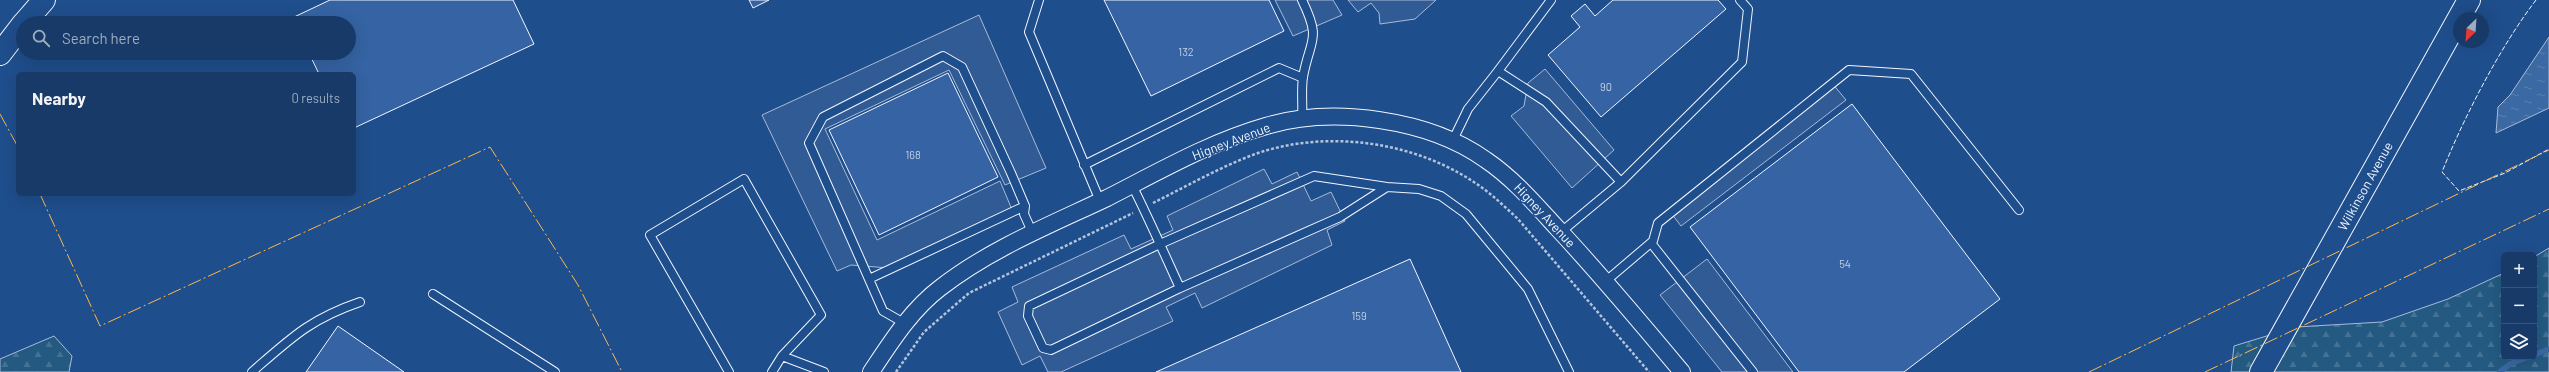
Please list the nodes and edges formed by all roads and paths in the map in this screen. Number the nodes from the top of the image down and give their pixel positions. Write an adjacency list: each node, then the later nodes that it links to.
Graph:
1 (44, 0): 7 (street)
2 (1039, 0): 14 (lane)
3 (1302, 0): 11 (lane)
4 (1551, 0): 10 (lane)
5 (1740, 0): 15 (lane)
6 (2469, 0): 41 (street, Wilkinson Avenue)
7 (29, 16)
8 (16, 32): 9 (street)
9 (0, 54)
10 (1498, 71): 13 (lane); 15 (lane)
11 (1303, 78): 12 (lane); 14 (lane)
12 (1302, 118): 13 (street, Higney Avenue); 16 (street, Higney Avenue)
13 (1452, 142): 21 (street, Higney Avenue)
14 (1084, 165): 18 (lane)
15 (1621, 182): 21 (lane)
16 (1132, 185): 18 (street, Higney Avenue); 24 (lane)
17 (1386, 187): 24 (lane); 27 (lane); 38 (lane)
18 (1100, 201): 22 (street, Higney Avenue)
19 (1025, 206): 22 (lane); 25 (lane); 25 (lane)
20 (2019, 210): 23 (lane)
21 (1561, 232): 26 (street, Higney Avenue)
22 (1033, 234): 30 (street, Higney Avenue)
23 (1651, 243): 26 (lane); 40 (lane)
24 (1160, 244): 27 (lane); 27 (lane)
25 (869, 279): 30 (lane)
26 (1606, 281): 39 (street, Higney Avenue)
27 (1180, 288)
28 (433, 294): 33 (lane)
29 (360, 302): 32 (lane)
30 (904, 323): 37 (street, Higney Avenue)
31 (782, 356): 34 (lane); 35 (lane); 36 (lane)
32 (252, 372)
33 (555, 372)
34 (728, 372)
35 (772, 372)
36 (824, 372)
37 (871, 372)
38 (1569, 372)
39 (1682, 372)
40 (1753, 372)
41 (2261, 372)

